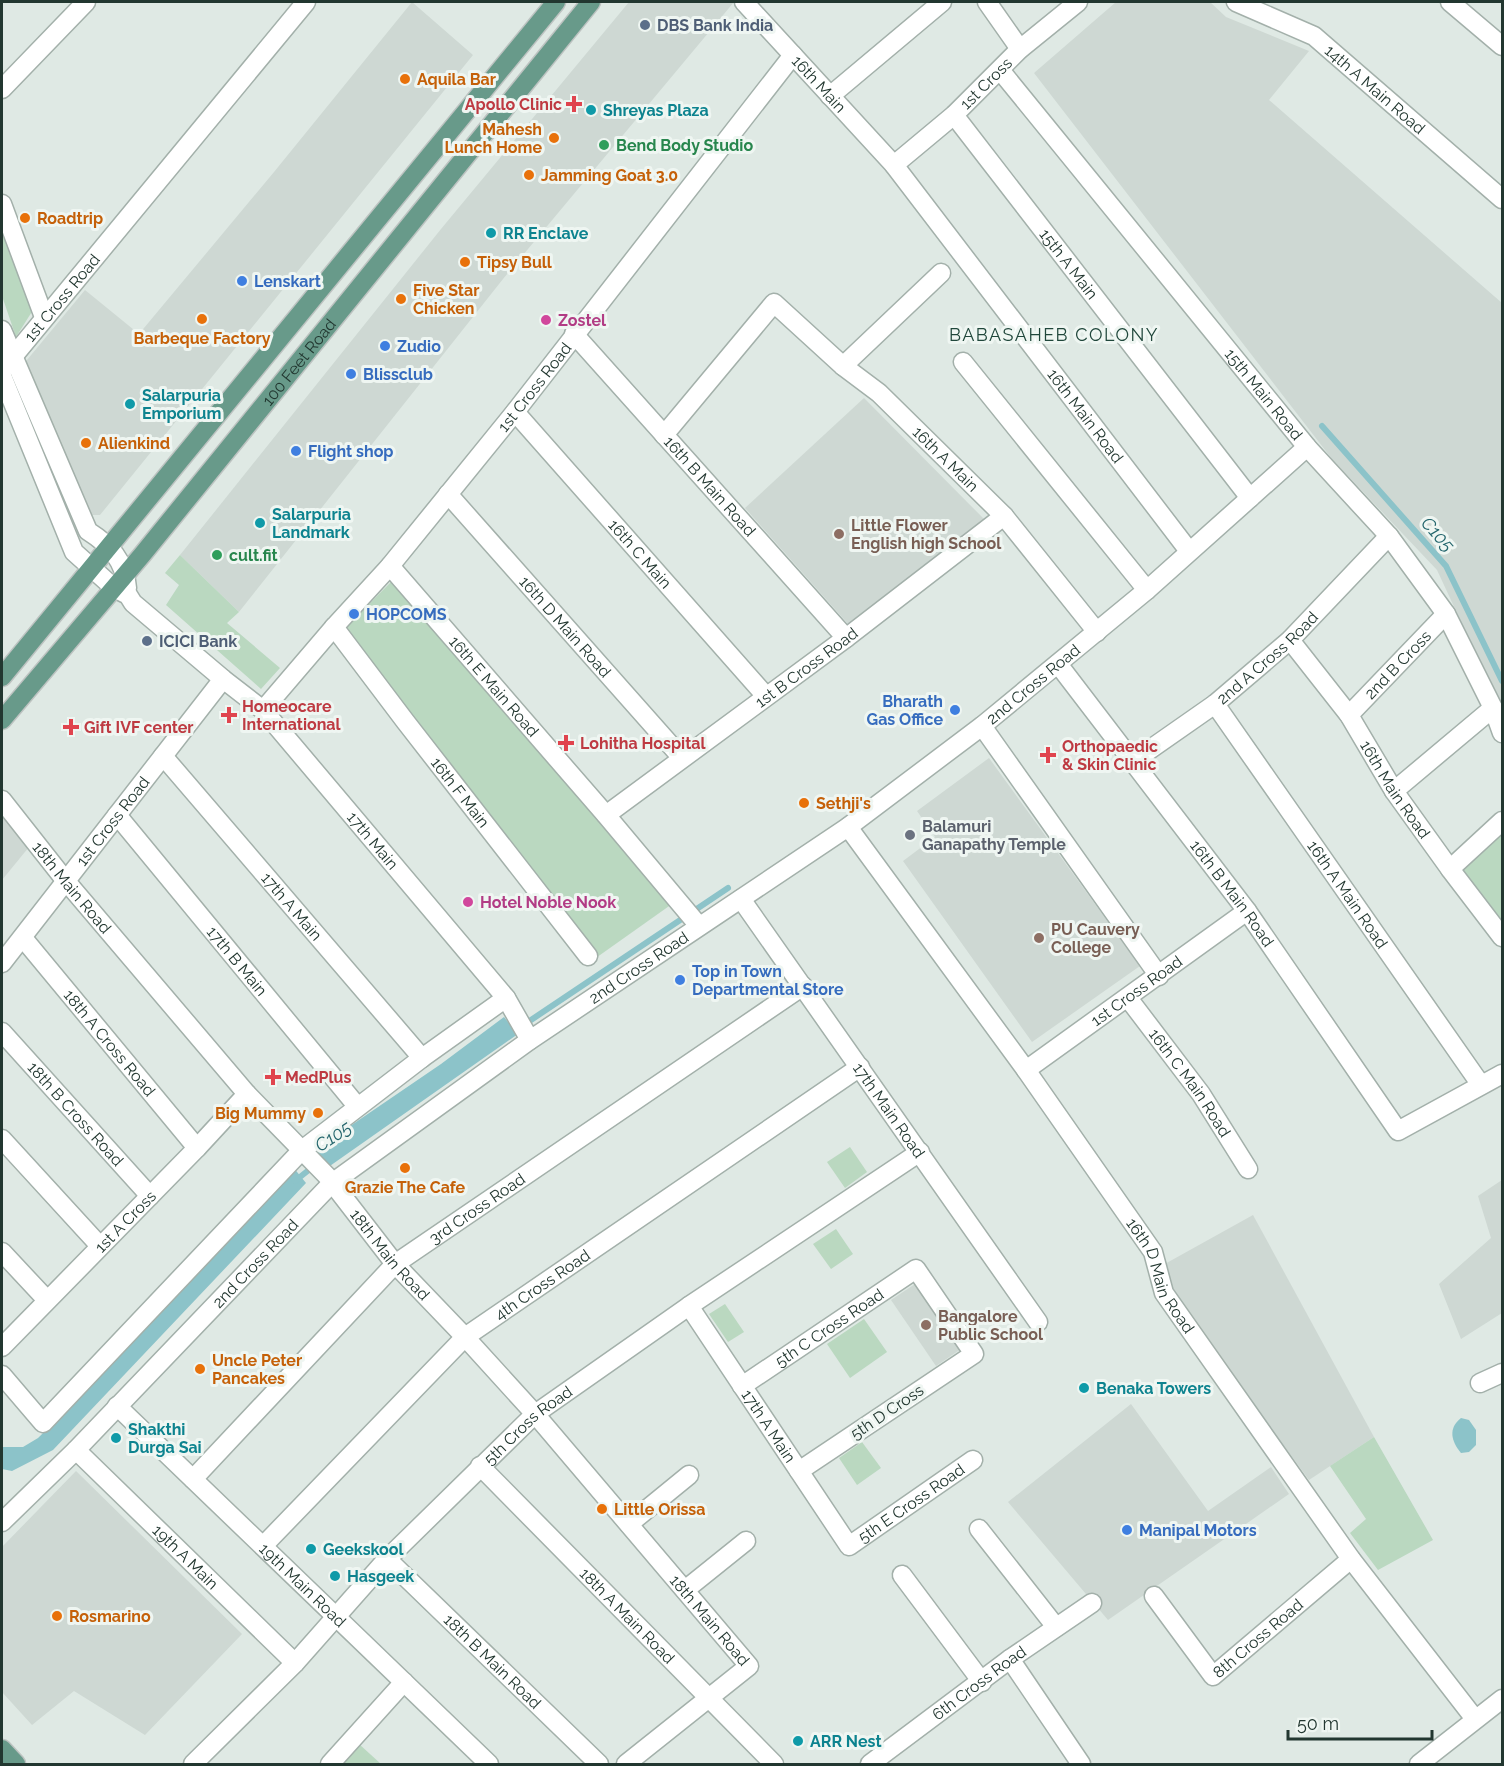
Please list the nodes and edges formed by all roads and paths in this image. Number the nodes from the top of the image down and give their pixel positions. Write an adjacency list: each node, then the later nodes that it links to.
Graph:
1 (86, 2): 15 (street)
2 (306, 2): 22 (street, 1st Cross Road)
3 (556, 2): 36 (main road, 100 Feet Road)
4 (591, 2): 40 (main road, 100 Feet Road)
5 (744, 2): 13 (street, 16th Main)
6 (942, 2): 16 (street)
7 (987, 2): 12 (street)
8 (1078, 2): 12 (street, 1st Cross)
9 (1236, 2): 19 (street, 14th A Main Road)
10 (1450, 2): 11 (street)
11 (1503, 46)
12 (1020, 49): 14 (street, 1st Cross)
13 (793, 55): 16 (street, 16th Main); 24 (street, 1st Cross Road)
14 (1000, 70): 17 (street, 1st Cross); 31 (street, 15th Main Road)
15 (2, 89)
16 (831, 96): 18 (street, 16th Main)
17 (954, 114): 18 (street, 1st Cross); 33 (street, 15th A Main)
18 (894, 165): 37 (street, 16th Main Road)
19 (1503, 199)
20 (2, 204): 22 (street)
21 (941, 273): 27 (street)
22 (44, 317): 26 (street, 1st Cross Road)
23 (2, 330): 26 (street)
24 (574, 334): 29 (street, 1st Cross Road); 30 (street, 16th B Main Road)
25 (963, 362): 41 (street)
26 (7, 363): 36 (street)
27 (843, 366): 30 (street, 16th A Main); 34 (street, 16th A Main)
28 (2, 376): 39 (street)
29 (514, 412): 32 (street, 1st Cross Road); 51 (street, 16th C Main)
30 (664, 435): 46 (street, 16th B Main Road)
31 (1307, 447): 33 (street, 2nd Cross Road); 35 (street, 15th Main Road)
32 (448, 494): 38 (street, 1st Cross Road); 60 (street, 16th D Main Road)
33 (1250, 498): 37 (street, 2nd Cross Road)
34 (1004, 516): 45 (street, 16th A Main); 46 (street, 1st B Cross Road)
35 (1389, 536): 43 (street, 15th Main Road); 47 (street, 2nd A Cross Road)
36 (109, 546): 39 (main road, 100 Feet Road); 40 (street)
37 (1189, 551): 41 (street, 2nd Cross Road)
38 (390, 566): 44 (street, 1st Cross Road); 65 (street, 16th E Main Road)
39 (90, 567): 42 (street); 49 (main road, 100 Feet Road)
40 (126, 573): 42 (main road, 100 Feet Road)
41 (1146, 590): 45 (street, 2nd Cross Road)
42 (121, 592): 50 (street); 56 (main road, 100 Feet Road)
43 (1446, 614): 53 (street, 15th Main Road); 55 (street, 2nd B Cross)
44 (334, 627): 54 (street, 1st Cross Road); 75 (street, 16th F Main)
45 (1097, 633): 48 (street, 2nd Cross Road)
46 (846, 638): 51 (street, 1st B Cross Road)
47 (1290, 640): 52 (street, 2nd A Cross Road); 55 (street, 16th Main Road)
48 (1058, 664): 57 (street, 2nd Cross Road); 61 (street, 16th B Main Road)
49 (2, 677)
50 (222, 680): 54 (street, 17th Main); 59 (street, 1st Cross Road)
51 (765, 695): 60 (street, 1st B Cross Road)
52 (1215, 704): 61 (street, 2nd A Cross Road); 87 (street, 16th A Main Road)
53 (1492, 708): 58 (street, 15th Main Road); 62 (street)
54 (263, 710): 80 (street, 17th Main)
55 (1349, 715): 62 (street, 16th Main Road)
56 (2, 720)
57 (982, 726): 67 (street, 2nd Cross Road); 77 (street)
58 (1503, 733)
59 (163, 756): 64 (street, 1st Cross Road); 83 (street, 17th A Main)
60 (682, 758): 65 (street, 1st B Cross Road)
61 (1132, 762): 71 (street, 16th B Main Road)
62 (1394, 791): 68 (street, 16th Main Road)
63 (2, 800): 69 (street, 18th Main Road)
64 (117, 815): 69 (street, 1st Cross Road); 89 (street, 17th B Main)
65 (606, 815): 72 (street, 16th E Main Road)
66 (1503, 821): 68 (street)
67 (848, 827): 70 (street, 2nd Cross Road); 85 (street, 16th D Main Road)
68 (1450, 869): 73 (street, 16th Main Road)
69 (65, 880): 74 (street, 1st Cross Road); 88 (street, 18th Main Road)
70 (741, 899): 72 (street, 2nd Cross Road); 78 (street, 17th Main Road)
71 (1247, 910): 77 (street, 1st Cross Road); 87 (street, 16th B Main Road)
72 (695, 921): 82 (street, 2nd Cross Road)
73 (1503, 937)
74 (23, 938): 76 (street, 1st Cross Road); 91 (street, 18th A Cross Road)
75 (588, 956)
76 (2, 963)
77 (1159, 976): 79 (street, 1st Cross Road)
78 (803, 986): 84 (street, 17th Main Road); 99 (street, 3rd Cross Road)
79 (1128, 998): 85 (street, 1st Cross Road); 94 (street, 16th C Main Road)
80 (509, 1003): 82 (street); 83 (street)
81 (2, 1032): 96 (street, 18th B Cross Road)
82 (528, 1035): 95 (street, 2nd Cross Road)
83 (422, 1058): 89 (street)
84 (860, 1067): 93 (street, 17th Main Road); 103 (street, 4th Cross Road)
85 (1026, 1070): 125 (street, 16th D Main Road)
86 (1503, 1074): 87 (street)
87 (1481, 1085)
88 (247, 1094): 91 (street, 1st A Cross); 92 (street, 18th Main Road)
89 (357, 1106): 92 (street)
90 (2, 1139): 97 (street)
91 (197, 1148): 96 (street, 1st A Cross)
92 (304, 1151): 95 (street, 18th Main Road); 107 (street)
93 (920, 1152): 101 (street, 5th Cross Road); 102 (street, 17th Main Road)
94 (1248, 1169)
95 (329, 1180): 99 (street, 18th Main Road); 110 (street, 2nd Cross Road)
96 (150, 1196): 97 (street, 1st A Cross)
97 (100, 1246): 100 (street, 1st A Cross)
98 (2, 1252): 100 (street)
99 (395, 1264): 103 (street, 18th Main Road); 117 (street, 3rd Cross Road)
100 (46, 1299): 104 (street, 1st A Cross)
101 (689, 1306): 109 (street, 17th A Main); 111 (street, 5th Cross Road)
102 (1038, 1322)
103 (465, 1337): 111 (street, 18th Main Road); 123 (street, 4th Cross Road)
104 (2, 1347)
105 (974, 1354): 109 (street, 5th C Cross Road); 115 (street, 5th D Cross)
106 (1503, 1372): 108 (street)
107 (2, 1374)
108 (1480, 1383)
109 (742, 1386): 115 (street, 17th A Main)
110 (117, 1406): 112 (street, 2nd Cross Road); 117 (street, 19th Main Road)
111 (535, 1414): 114 (street, 5th Cross Road); 119 (street, 18th Main Road)
112 (76, 1450): 118 (street, 2nd Cross Road); 133 (street, 19th A Main)
113 (973, 1460): 122 (street, 5th E Cross Road)
114 (480, 1466): 124 (street, 5th Cross Road); 136 (street, 18th A Main Road)
115 (799, 1471): 122 (street, 17th A Main)
116 (689, 1475): 119 (street)
117 (193, 1479): 123 (street, 19th Main Road)
118 (2, 1522)
119 (629, 1524): 127 (street, 18th Main Road)
120 (979, 1529): 131 (street)
121 (746, 1541): 127 (street)
122 (849, 1545)
123 (263, 1546): 130 (street, 19th Main Road)
124 (387, 1559): 130 (street, 5th Cross Road); 145 (street, 18th B Main Road)
125 (1351, 1559): 128 (street, 8th Cross Road); 138 (street, 16th D Main Road)
126 (902, 1575): 135 (street)
127 (685, 1590): 136 (street, 18th Main Road)
128 (1154, 1596)
129 (1092, 1602): 131 (street, 6th Cross Road)
130 (334, 1616): 133 (street, 5th Cross Road); 134 (street, 19th Main Road)
131 (1056, 1627): 132 (street, 6th Cross Road)
132 (1010, 1659): 135 (street, 6th Cross Road); 149 (street)
133 (295, 1663): 142 (street, 5th Cross Road)
134 (404, 1682): 143 (street); 144 (street, 19th Main Road)
135 (982, 1682): 148 (street, 6th Cross Road)
136 (708, 1697): 146 (street); 147 (street, 18th A Main Road)
137 (1503, 1700): 138 (street)
138 (1475, 1719): 140 (street)
139 (2, 1749): 141 (main road)
140 (1439, 1759): 150 (street)
141 (16, 1764)
142 (193, 1764)
143 (330, 1764)
144 (489, 1764)
145 (599, 1764)
146 (626, 1764)
147 (774, 1764)
148 (870, 1764)
149 (1081, 1764)
150 (1419, 1764)

